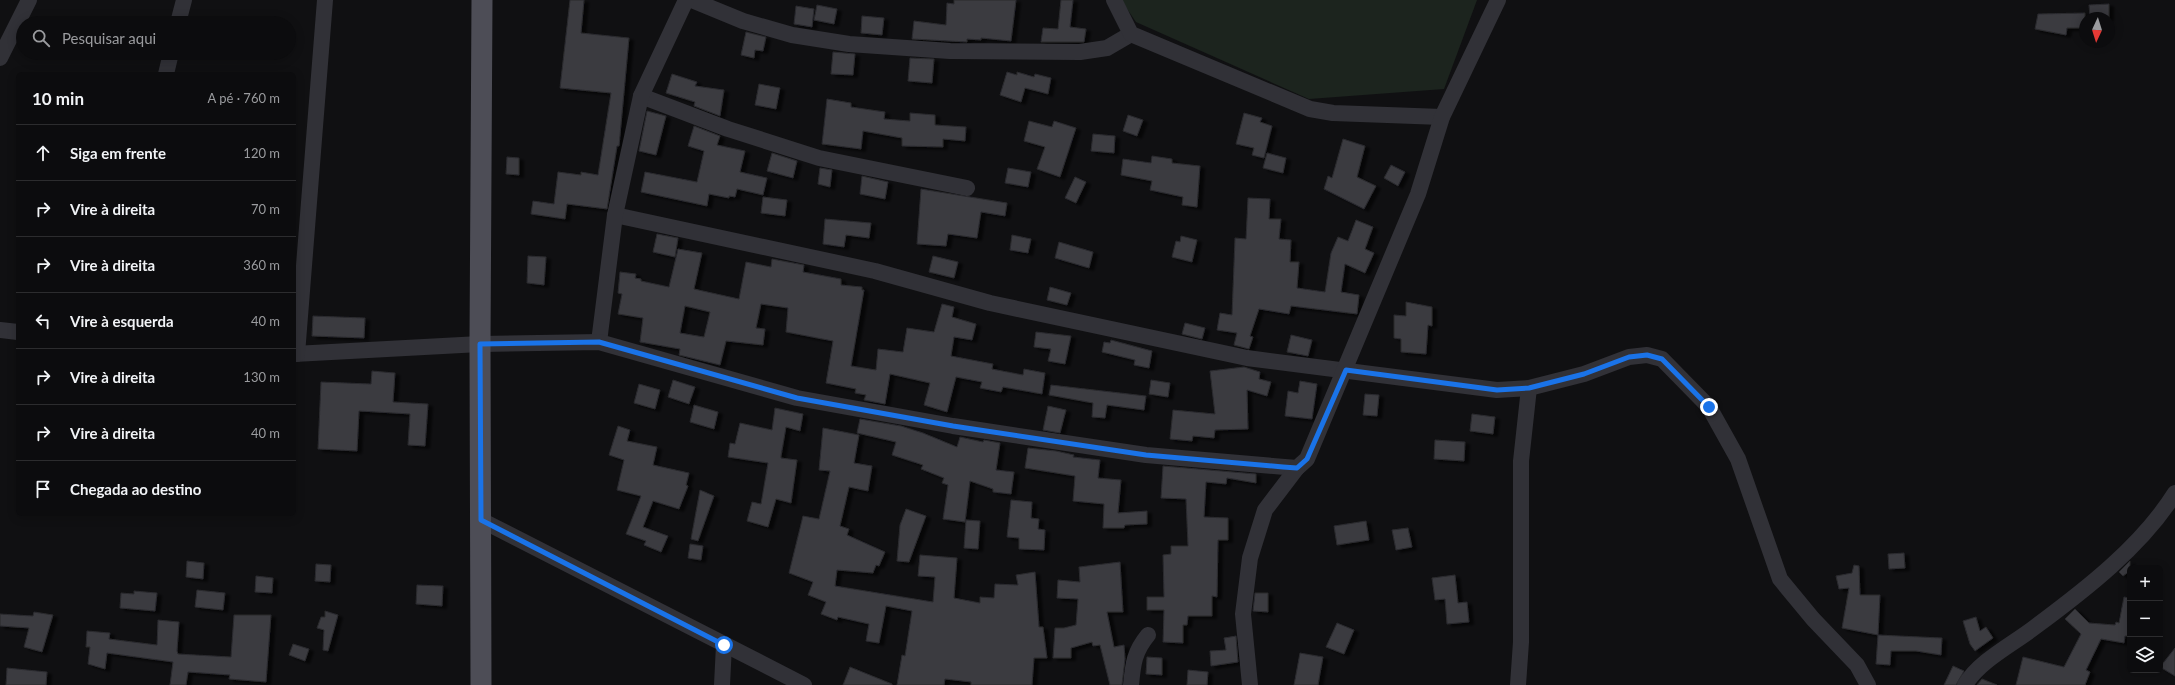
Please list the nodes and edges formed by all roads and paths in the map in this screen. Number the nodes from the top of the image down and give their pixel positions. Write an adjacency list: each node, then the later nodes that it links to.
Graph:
1 (29, 0): 9 (street)
2 (184, 0): 10 (street)
3 (325, 0): 22 (street)
4 (482, 0): 24 (main road)
5 (686, 0): 16 (street)
6 (692, 0): 12 (street)
7 (1114, 0): 12 (street)
8 (1498, 0): 17 (street)
9 (21, 16)
10 (180, 16)
11 (16, 26): 13 (street)
12 (1131, 34): 17 (street)
13 (0, 58)
14 (169, 60): 15 (street)
15 (166, 72)
16 (641, 96): 18 (street); 19 (street)
17 (1442, 118): 26 (street)
18 (967, 188)
19 (615, 215): 23 (street); 26 (street)
20 (0, 330): 21 (street)
21 (16, 332)
22 (296, 342)
23 (599, 342): 24 (street); 28 (street)
24 (480, 344): 25 (street); 30 (main road)
25 (296, 354)
26 (1346, 370): 27 (street); 28 (street)
27 (1529, 388): 38 (street); 39 (street)
28 (1297, 468): 37 (street)
29 (2175, 493): 40 (street)
30 (481, 520): 32 (street); 33 (main road)
31 (1148, 635): 36 (street)
32 (724, 645): 34 (street); 35 (street)
33 (480, 685)
34 (722, 685)
35 (804, 685)
36 (1130, 685)
37 (1250, 685)
38 (1518, 685)
39 (1868, 685)
40 (1965, 685)

